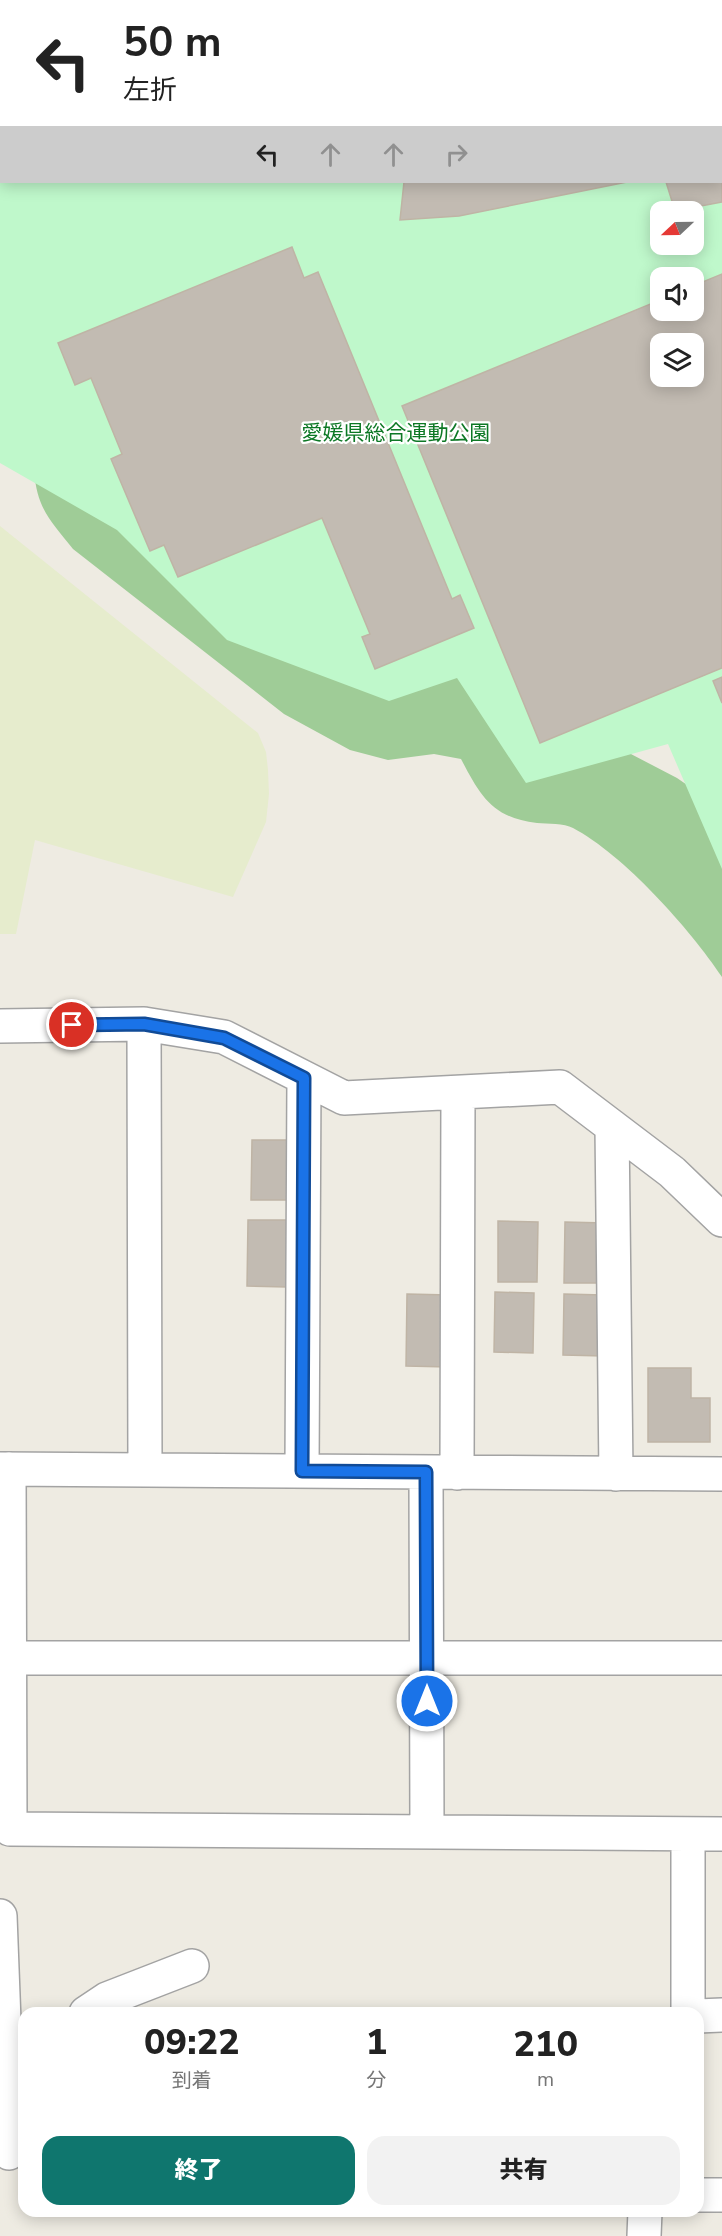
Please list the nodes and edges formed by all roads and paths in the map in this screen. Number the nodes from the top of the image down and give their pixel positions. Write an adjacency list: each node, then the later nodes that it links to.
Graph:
1 (144, 1024): 2 (street); 3 (street); 8 (street)
2 (0, 1026)
3 (304, 1078): 4 (street); 9 (street)
4 (458, 1093): 5 (street); 10 (street)
5 (612, 1127): 6 (street); 11 (street)
6 (722, 1220)
7 (5, 1469): 8 (street); 13 (street)
8 (145, 1470): 9 (street)
9 (302, 1471): 10 (street)
10 (442, 1472): 11 (street); 14 (street)
11 (616, 1474): 12 (street)
12 (722, 1474)
13 (10, 1658): 14 (street); 16 (street)
14 (427, 1658): 15 (street); 16 (street)
15 (722, 1658)
16 (427, 1832): 17 (street)
17 (688, 1834): 18 (street); 23 (street)
18 (722, 1834)
19 (0, 1916): 26 (street)
20 (192, 1966): 21 (street)
21 (140, 2001): 22 (street)
22 (95, 2007)
23 (688, 2007)
24 (722, 2015): 25 (street)
25 (704, 2016)
26 (10, 2036): 27 (street)
27 (9, 2153)
28 (704, 2194): 29 (street)
29 (722, 2195)
30 (645, 2217): 31 (street)
31 (644, 2236)

